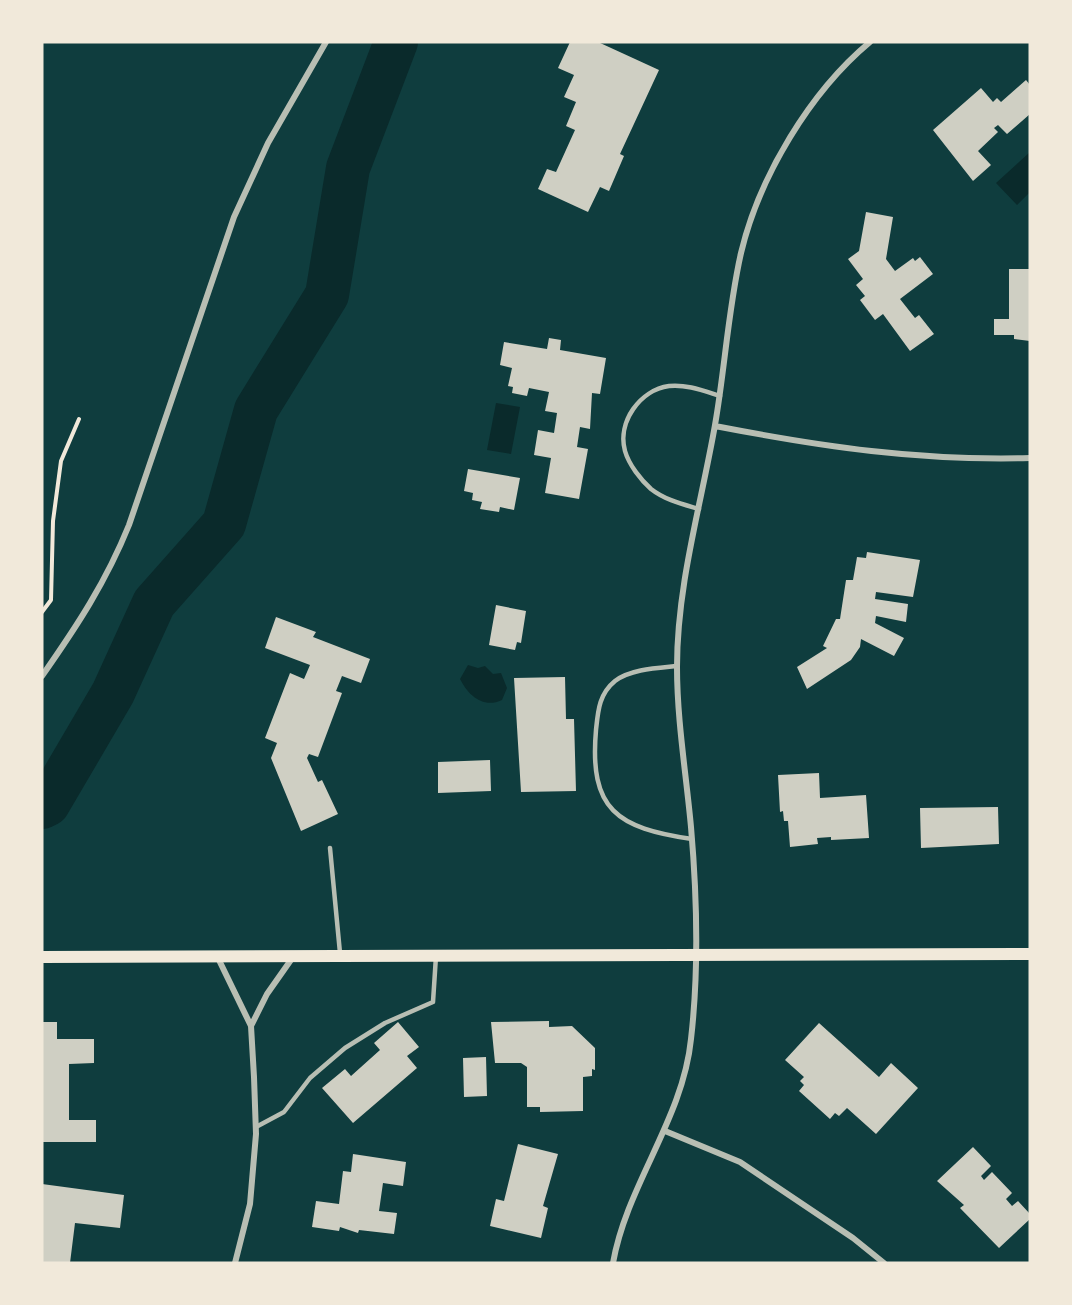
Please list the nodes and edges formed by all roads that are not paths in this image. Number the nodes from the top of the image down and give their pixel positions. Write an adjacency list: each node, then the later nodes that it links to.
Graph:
1 (326, 42): 8 (street)
2 (870, 42): 3 (street)
3 (720, 396): 4 (street); 6 (lane)
4 (715, 426): 5 (street); 6 (street)
5 (1030, 458)
6 (699, 508): 7 (street)
7 (677, 666): 9 (street); 9 (lane)
8 (42, 676)
9 (692, 839): 12 (street)
10 (330, 848): 13 (lane)
11 (1030, 954): 12 (main road)
12 (694, 955): 14 (main road); 20 (street)
13 (340, 956): 14 (main road); 16 (main road)
14 (436, 956): 19 (lane)
15 (42, 957): 17 (main road)
16 (293, 957): 17 (main road); 18 (street)
17 (218, 958): 18 (street)
18 (250, 1026): 19 (street)
19 (256, 1127): 21 (street)
20 (665, 1131): 22 (street); 23 (street)
21 (236, 1263)
22 (613, 1263)
23 (884, 1263)

